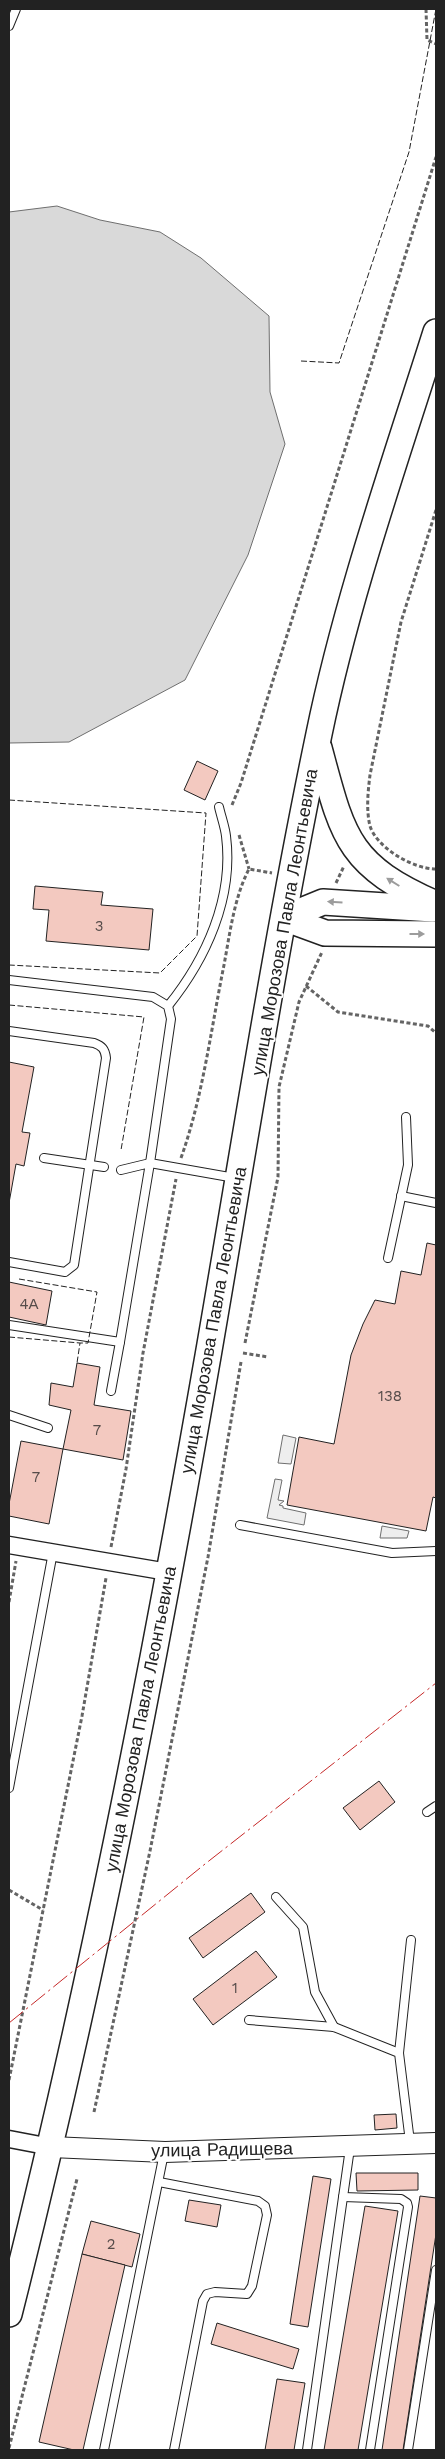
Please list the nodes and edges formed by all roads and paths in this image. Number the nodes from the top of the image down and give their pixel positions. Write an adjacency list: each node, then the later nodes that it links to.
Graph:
1 (16, 9): 3 (lane)
2 (426, 9): 4 (path)
3 (9, 26)
4 (436, 44)
5 (436, 157): 10 (path)
6 (436, 332): 8 (main road, улица Морозова Павла Леонтьевича)
7 (436, 510): 11 (path)
8 (317, 744): 13 (main road); 19 (main road, улица Морозова Павла Леонтьевича)
9 (219, 807): 24 (lane)
10 (231, 807)
11 (373, 831): 13 (path); 15 (path)
12 (239, 834): 14 (path)
13 (354, 848): 16 (path); 17 (main road, one-way to 13)
14 (250, 869)
15 (436, 869)
16 (333, 902): 18 (main road, one-way to 16); 19 (main road)
17 (436, 904)
18 (436, 909)
19 (284, 918): 20 (main road); 33 (main road, улица Морозова Павла Леонтьевича)
20 (330, 934): 21 (main road, one-way to 21); 23 (path)
21 (436, 934)
22 (9, 980): 24 (lane)
23 (306, 986): 26 (path); 40 (path)
24 (168, 1006): 29 (lane)
25 (9, 1031): 30 (lane)
26 (436, 1033)
27 (406, 1117): 34 (lane)
28 (44, 1158): 30 (lane)
29 (150, 1163): 32 (lane); 33 (lane); 39 (lane)
30 (90, 1165): 31 (lane); 37 (lane)
31 (104, 1167)
32 (121, 1170)
33 (238, 1178): 52 (main road, улица Морозова Павла Леонтьевича)
34 (401, 1196): 35 (lane); 36 (lane)
35 (436, 1203)
36 (388, 1258)
37 (9, 1262)
38 (9, 1325): 39 (lane)
39 (120, 1342): 44 (lane)
40 (245, 1343)
41 (243, 1353): 42 (path)
42 (268, 1357)
43 (241, 1362): 65 (path)
44 (111, 1391)
45 (9, 1415): 46 (lane)
46 (48, 1428)
47 (240, 1525): 49 (lane)
48 (14, 1546): 50 (street); 53 (path)
49 (436, 1551)
50 (53, 1552): 51 (street); 54 (lane)
51 (108, 1562): 52 (street); 59 (path)
52 (168, 1572): 70 (main road, улица Морозова Павла Леонтьевича)
53 (9, 1602)
54 (9, 1788)
55 (436, 1806): 56 (lane)
56 (426, 1812)
57 (9, 1890): 59 (path)
58 (276, 1897): 62 (lane)
59 (43, 1910): 64 (path)
60 (411, 1940): 63 (lane)
61 (249, 2020): 62 (lane)
62 (334, 2027): 63 (lane)
63 (399, 2053): 67 (lane)
64 (9, 2080)
65 (94, 2112)
66 (9, 2139): 70 (street, улица Радищева)
67 (410, 2144): 68 (street, улица Радищева); 69 (street, улица Радищева)
68 (436, 2144)
69 (350, 2146): 71 (street, улица Радищева); 74 (lane)
70 (51, 2148): 71 (street, улица Радищева); 76 (main road, улица Морозова Павла Леонтьевича)
71 (165, 2152): 73 (lane)
72 (77, 2179): 77 (path)
73 (159, 2182): 78 (lane); 79 (lane)
74 (343, 2197): 80 (lane); 81 (lane)
75 (436, 2270): 82 (lane)
76 (9, 2314)
77 (9, 2448)
78 (104, 2450)
79 (174, 2450)
80 (307, 2450)
81 (370, 2450)
82 (408, 2450)

